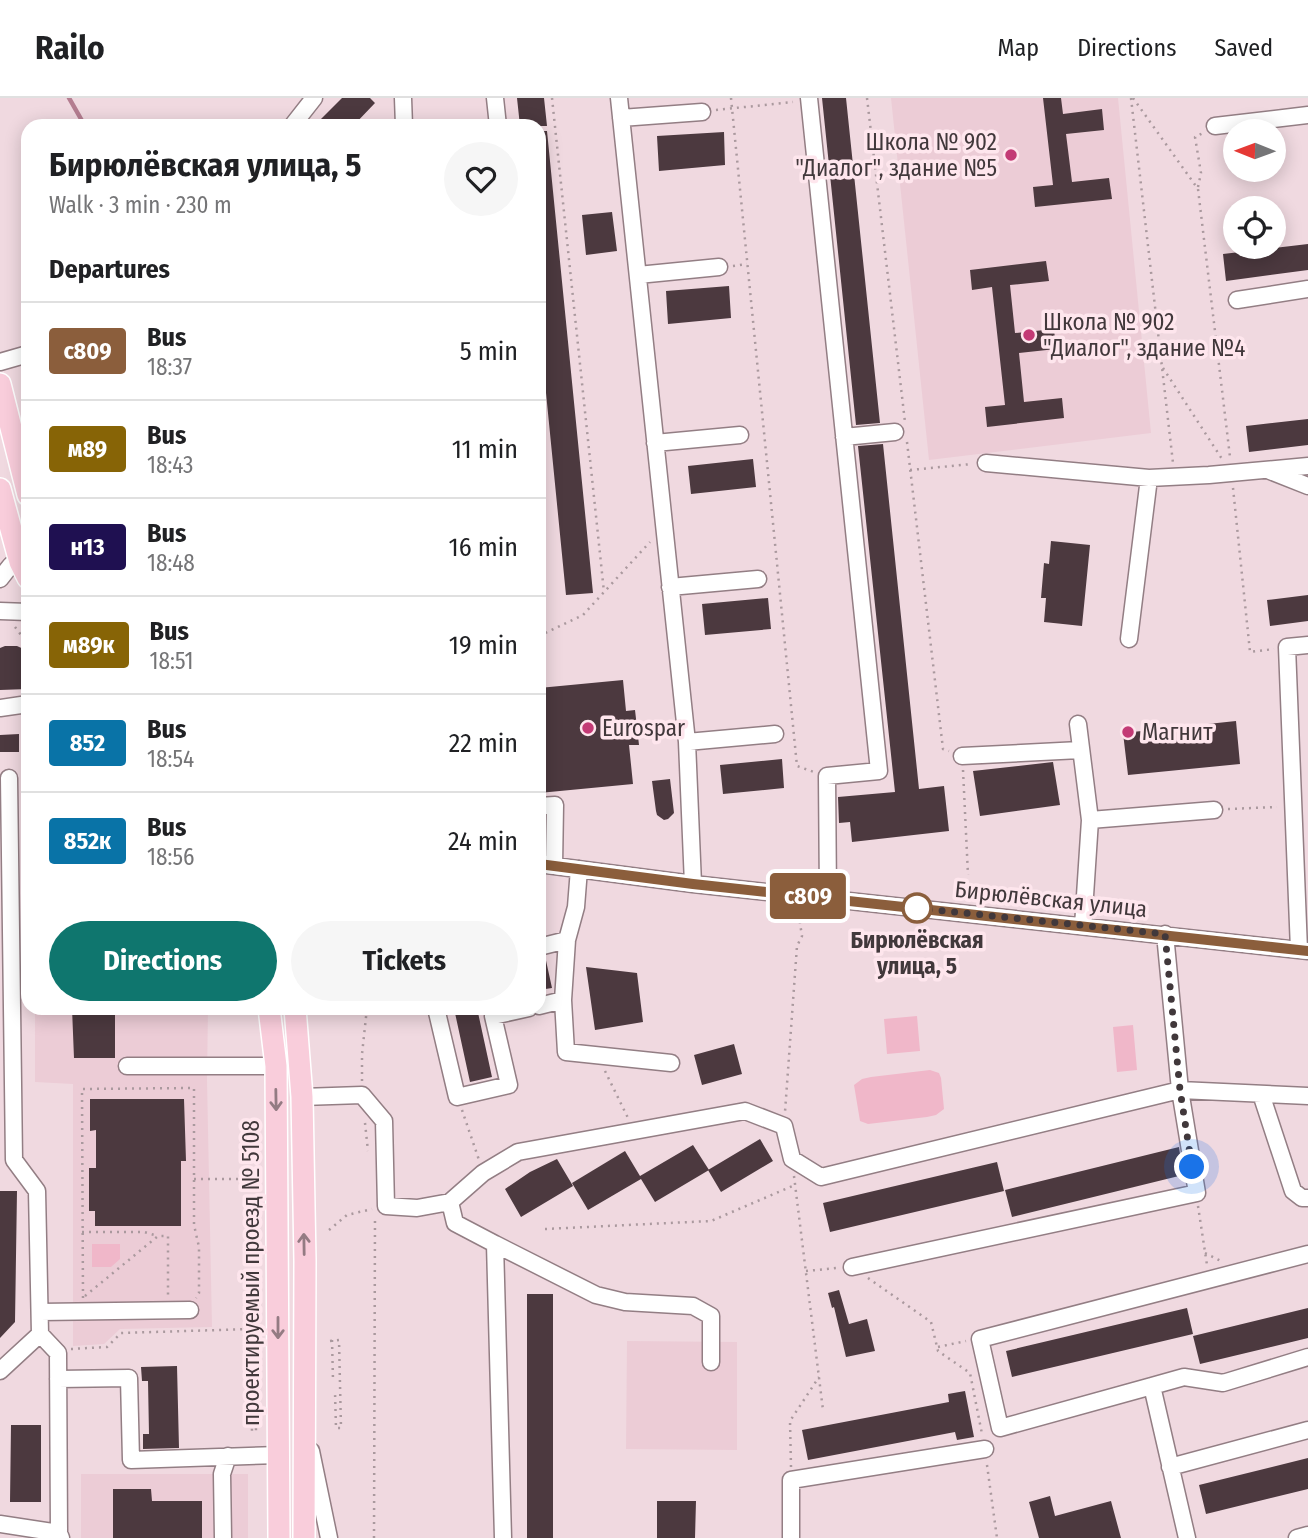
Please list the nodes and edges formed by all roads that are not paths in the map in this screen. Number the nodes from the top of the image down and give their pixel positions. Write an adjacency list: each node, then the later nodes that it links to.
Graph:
1 (314, 98): 9 (street)
2 (403, 98): 10 (street)
3 (495, 98): 11 (street)
4 (619, 98): 8 (street)
5 (809, 99): 22 (street)
6 (702, 112): 8 (street)
7 (1308, 114): 12 (street)
8 (621, 118): 14 (street)
9 (298, 119)
10 (404, 119)
11 (497, 119)
12 (1215, 126)
13 (719, 267): 14 (street)
14 (638, 275): 23 (street)
15 (1308, 289): 16 (street)
16 (1237, 300)
17 (21, 356): 18 (street)
18 (0, 362)
19 (0, 384): 26 (main road)
20 (895, 432): 22 (street)
21 (740, 435): 23 (street)
22 (844, 437): 54 (street)
23 (655, 443): 35 (street)
24 (986, 463): 28 (street)
25 (1308, 466): 27 (street)
26 (21, 467)
27 (1268, 470): 28 (street); 29 (street)
28 (1149, 478): 38 (street)
29 (1308, 486)
30 (0, 489): 31 (main road)
31 (21, 555)
32 (21, 566): 33 (street)
33 (0, 579)
34 (758, 579): 35 (street)
35 (670, 587): 44 (street)
36 (21, 614): 37 (street)
37 (3, 618)
38 (1129, 639)
39 (1308, 645): 59 (street)
40 (21, 705): 41 (street)
41 (0, 708)
42 (1078, 724): 45 (street)
43 (775, 734): 44 (street)
44 (687, 742): 53 (street)
45 (1080, 751): 46 (street); 50 (street)
46 (962, 756)
47 (9, 778): 73 (street)
48 (546, 806): 51 (street)
49 (1214, 810): 50 (street)
50 (1090, 820): 55 (street)
51 (547, 865): 52 (street, Бирюлёвская улица)
52 (579, 869): 53 (street, Бирюлёвская улица); 57 (street)
53 (693, 884): 54 (street, Бирюлёвская улица)
54 (828, 898): 55 (street, Бирюлёвская улица)
55 (1083, 926): 56 (street, Бирюлёвская улица)
56 (1165, 934): 59 (street, Бирюлёвская улица); 69 (street)
57 (567, 940): 58 (street); 60 (street)
58 (546, 945)
59 (1303, 950)
60 (563, 1000): 61 (street); 66 (street)
61 (546, 1004)
62 (270, 1015): 68 (main road, проектируемый проезд № 5108)
63 (296, 1015): 72 (main road)
64 (438, 1015): 65 (street)
65 (498, 1015)
66 (671, 1063)
67 (127, 1066): 68 (street)
68 (276, 1066): 90 (main road, проектируемый проезд № 5108, one-way to 90)
69 (1180, 1090): 70 (street); 75 (street); 78 (street)
70 (1261, 1094): 71 (street); 74 (street)
71 (1308, 1096)
72 (302, 1097): 75 (street); 87 (main road, one-way to 72)
73 (7, 1160): 80 (street)
74 (1308, 1198)
75 (450, 1202): 76 (street)
76 (495, 1244): 83 (street); 100 (street)
77 (1308, 1254): 86 (street)
78 (852, 1267)
79 (190, 1310): 80 (street)
80 (40, 1312): 81 (street)
81 (40, 1334): 84 (street); 85 (street)
82 (1308, 1357): 86 (street)
83 (711, 1362)
84 (0, 1371)
85 (58, 1379): 91 (street); 95 (street)
86 (1152, 1386): 92 (street)
87 (305, 1410): 98 (main road); 99 (street)
88 (1308, 1430): 92 (street)
89 (985, 1449): 101 (street)
90 (279, 1455): 91 (street); 97 (main road, проектируемый проезд № 5108)
91 (228, 1456): 96 (street)
92 (1170, 1467): 102 (street)
93 (0, 1524): 95 (street)
94 (1308, 1535): 103 (street)
95 (60, 1536)
96 (223, 1538)
97 (279, 1538)
98 (304, 1538)
99 (329, 1538)
100 (503, 1538)
101 (792, 1538)
102 (1187, 1538)
103 (1297, 1538)

